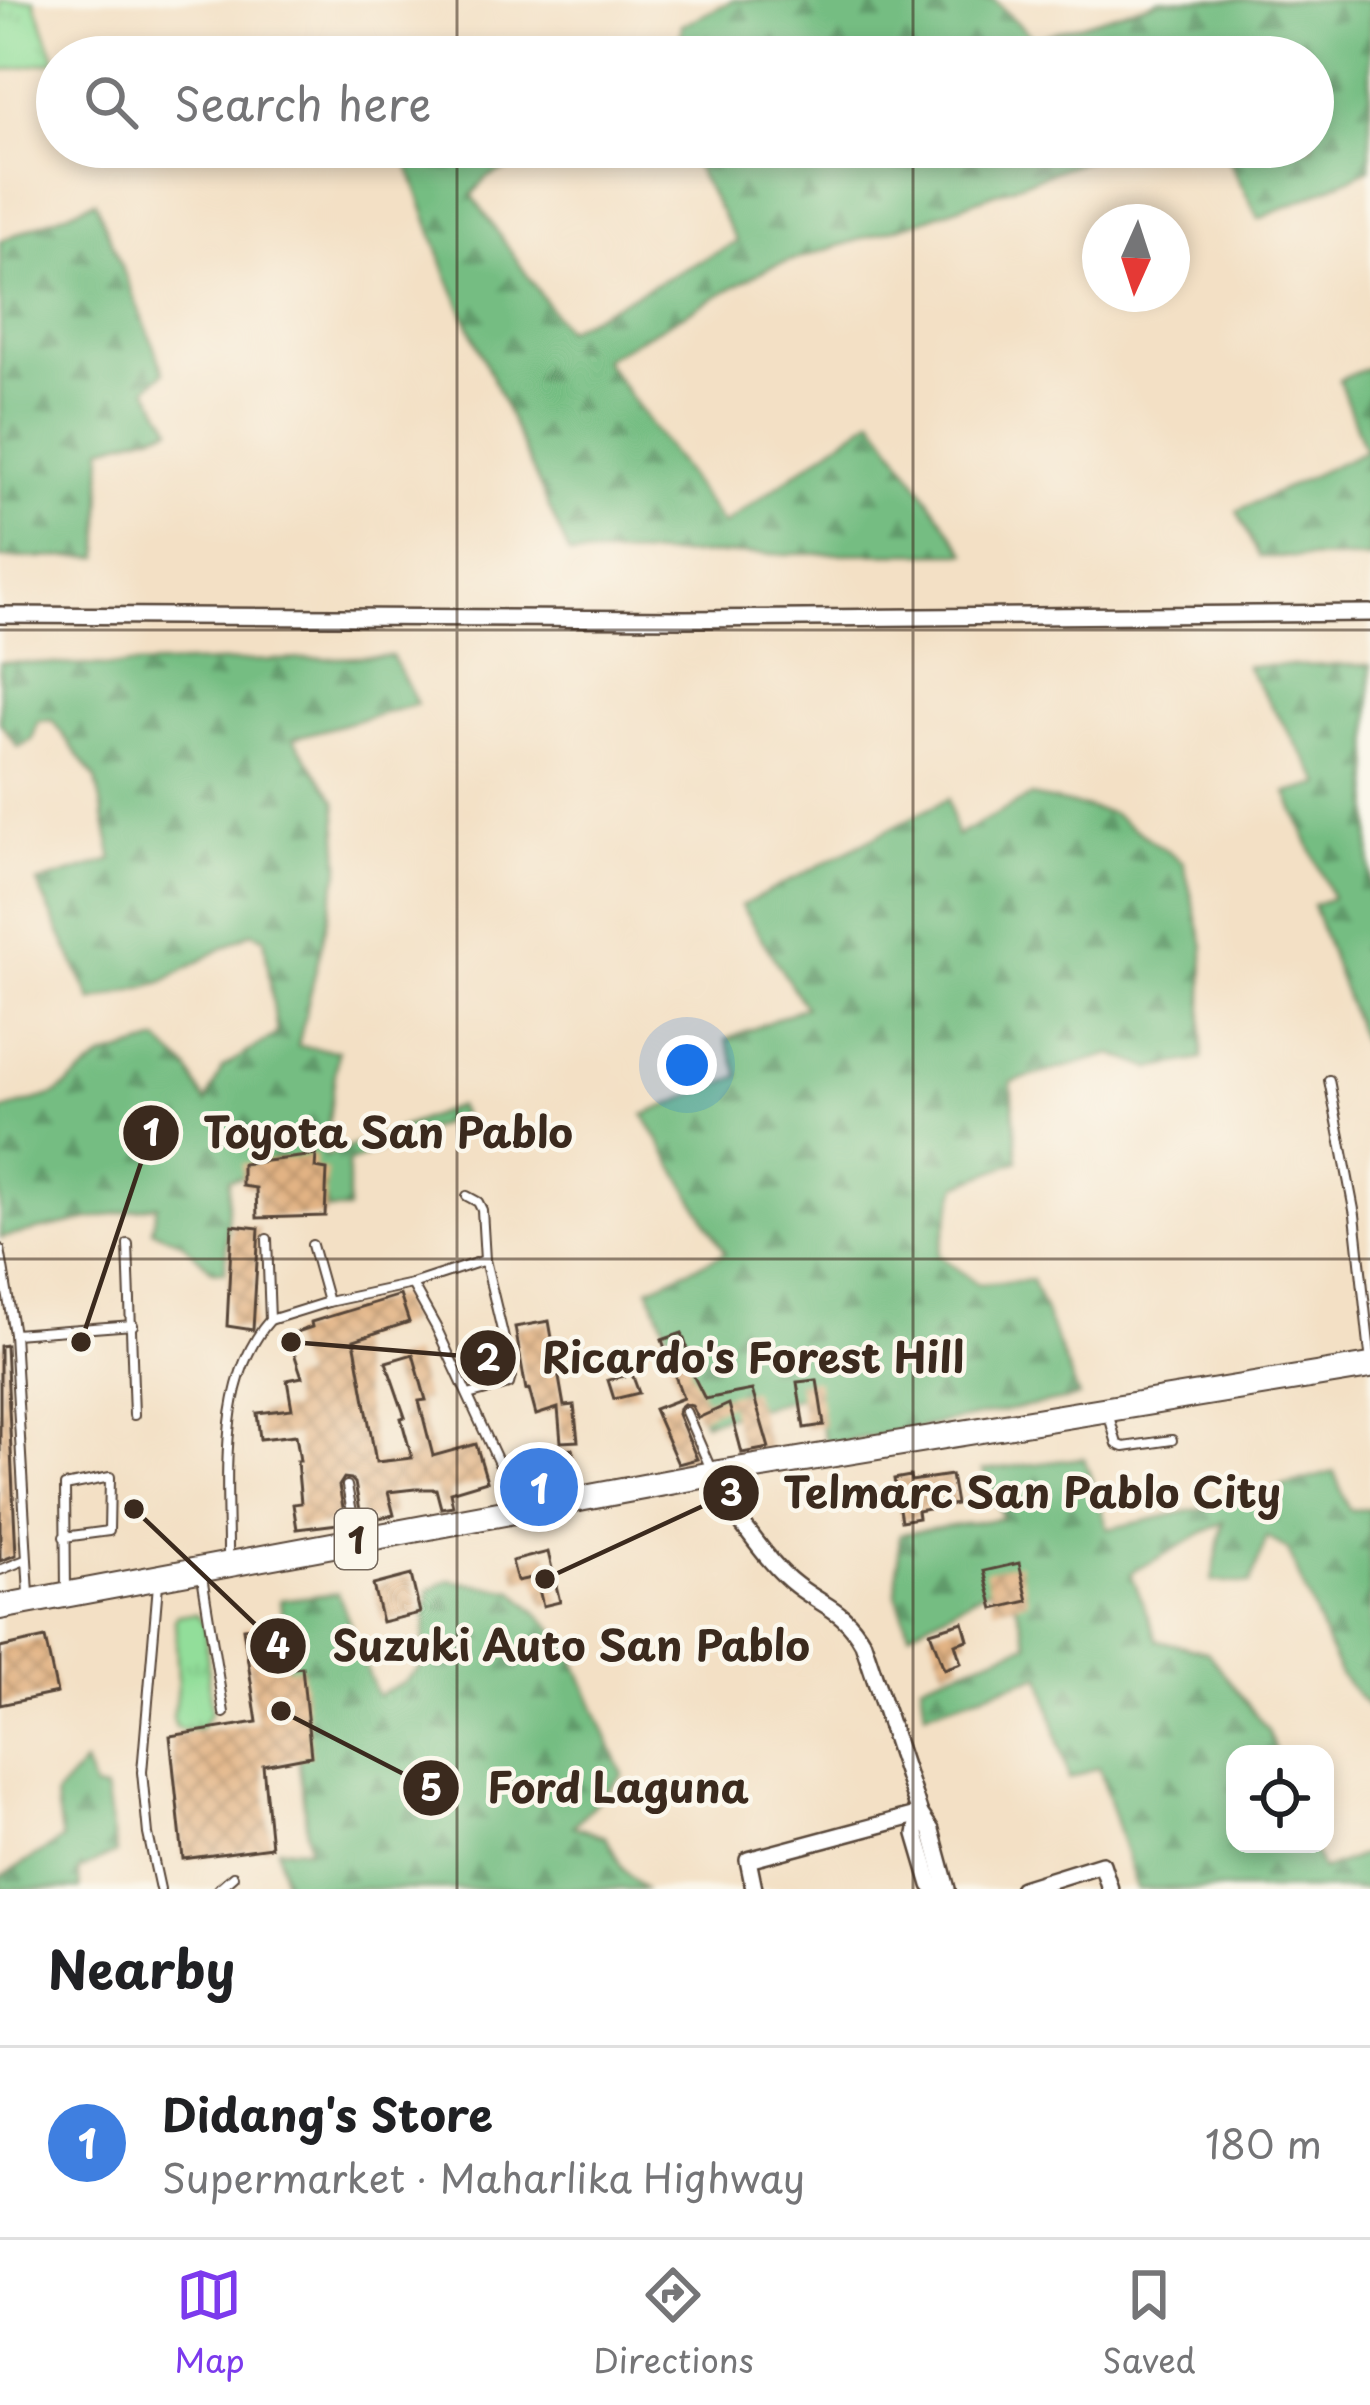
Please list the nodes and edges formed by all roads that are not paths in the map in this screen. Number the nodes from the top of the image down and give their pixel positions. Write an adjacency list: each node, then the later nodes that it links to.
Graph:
1 (1370, 613): 2 (street)
2 (0, 615)
3 (1329, 1080): 15 (lane)
4 (466, 1196): 9 (lane)
5 (267, 1239): 12 (lane)
6 (128, 1244): 13 (lane)
7 (312, 1245): 11 (lane)
8 (0, 1249): 14 (lane)
9 (485, 1260): 10 (lane); 17 (lane)
10 (412, 1284): 11 (lane); 17 (lane)
11 (328, 1302): 12 (lane)
12 (270, 1321): 29 (lane)
13 (133, 1325): 14 (lane); 20 (lane)
14 (14, 1334): 28 (lane)
15 (1370, 1354)
16 (1370, 1366): 18 (main road, 1)
17 (468, 1395): 24 (lane)
18 (1107, 1409): 21 (lane); 22 (main road, 1)
19 (686, 1412): 22 (lane)
20 (134, 1415)
21 (1172, 1440)
22 (713, 1474): 24 (main road, 1); 25 (lane)
23 (347, 1486): 27 (lane)
24 (519, 1509): 27 (main road, 1)
25 (742, 1525): 37 (street)
26 (64, 1538): 26 (lane); 33 (lane)
27 (357, 1539): 29 (main road, 1)
28 (25, 1560): 31 (lane); 34 (lane)
29 (229, 1564): 30 (main road, 1)
30 (201, 1568): 32 (main road, 1); 36 (lane)
31 (0, 1570)
32 (159, 1577): 33 (main road, 1); 39 (lane)
33 (66, 1594): 34 (main road, 1)
34 (29, 1601): 35 (main road, 1)
35 (0, 1607)
36 (224, 1713)
37 (920, 1814): 41 (street); 42 (street); 43 (street)
38 (233, 1876): 40 (lane)
39 (160, 1889)
40 (218, 1889)
41 (754, 1889)
42 (935, 1889)
43 (947, 1889)
44 (1022, 1889): 45 (street)
45 (1109, 1889)

